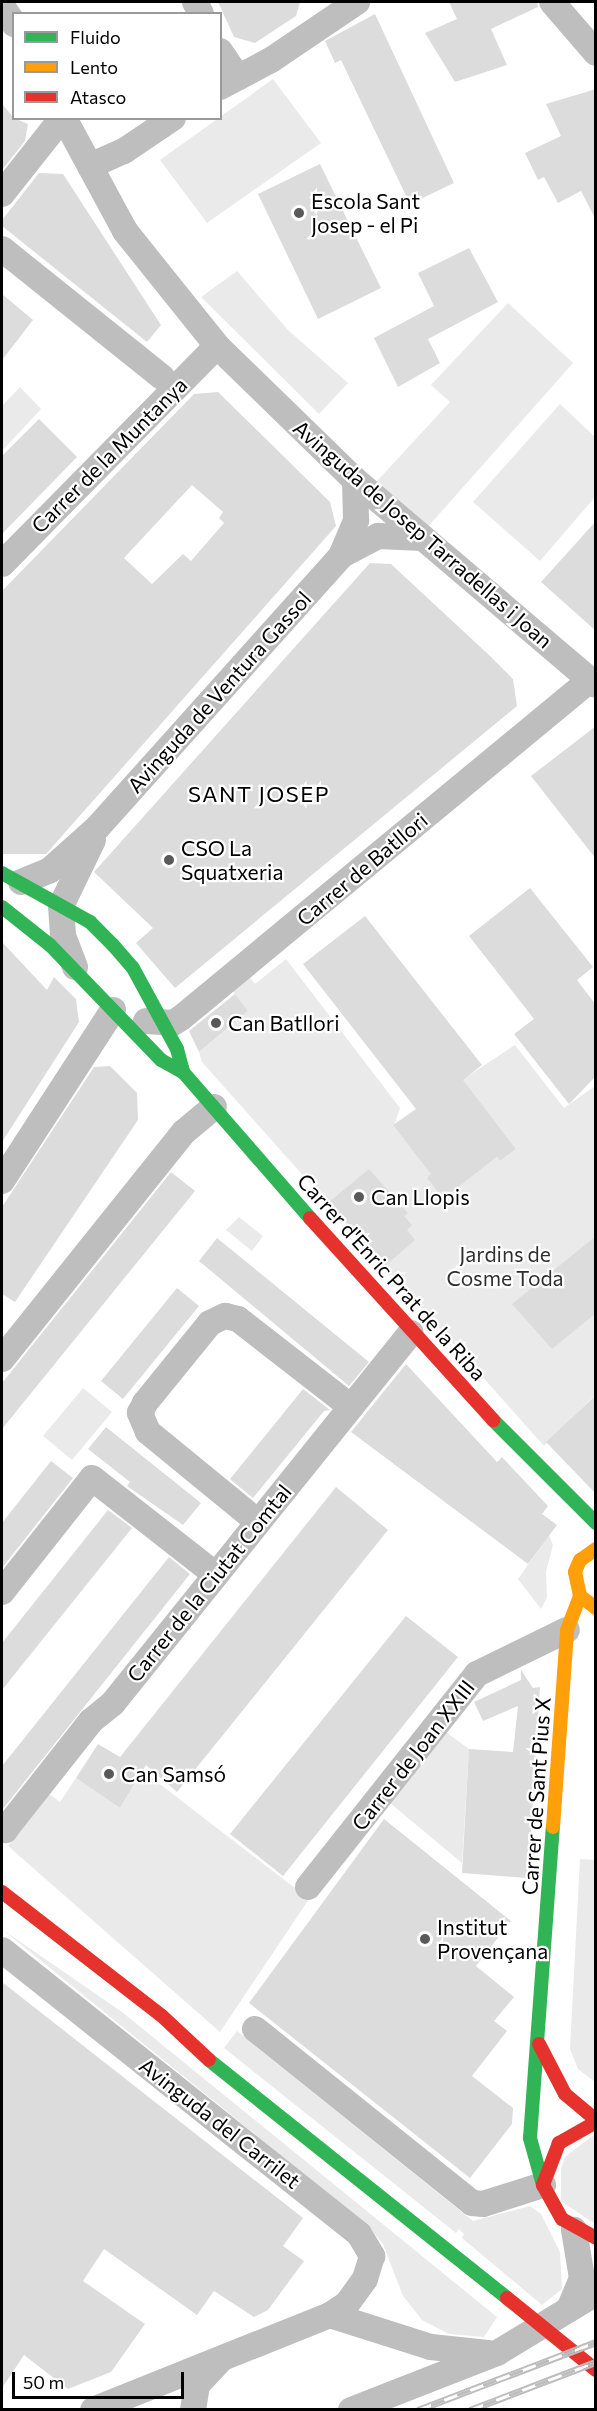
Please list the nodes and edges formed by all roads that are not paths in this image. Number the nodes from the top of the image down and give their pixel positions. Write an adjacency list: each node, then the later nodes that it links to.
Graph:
1 (552, 2): 5 (street)
2 (2, 6): 4 (street)
3 (341, 6): 7 (street)
4 (12, 21)
5 (596, 53)
6 (222, 58): 7 (street)
7 (229, 82)
8 (61, 120): 12 (street)
9 (64, 120): 11 (street, Avinguda de Josep Tarradellas i Joan)
10 (170, 120): 11 (street)
11 (90, 165): 14 (street, Avinguda de Josep Tarradellas i Joan)
12 (2, 194)
13 (2, 249): 15 (street)
14 (217, 346): 16 (street, Avinguda de Josep Tarradellas i Joan); 19 (street, Carrer de la Muntanya)
15 (162, 377)
16 (355, 480): 17 (street, Avinguda de Josep Tarradellas i Joan); 18 (street, Avinguda de Ventura Gassol)
17 (423, 538): 18 (street, Avinguda de Ventura Gassol); 20 (street, Avinguda de Josep Tarradellas i Joan)
18 (341, 556): 21 (street, Avinguda de Ventura Gassol)
19 (2, 564)
20 (593, 683): 27 (street, Carrer de Batllori)
21 (97, 828): 22 (street, Avinguda de Ventura Gassol); 23 (street, Avinguda de Ventura Gassol)
22 (11, 878): 23 (street, Carrer d'Enric Prat de la Riba)
23 (60, 906): 25 (street); 27 (street, Carrer d'Enric Prat de la Riba)
24 (2, 907): 25 (street, Carrer d'Enric Prat de la Riba)
25 (81, 977): 26 (street, Carrer d'Enric Prat de la Riba)
26 (117, 1015): 27 (street, Carrer de Batllori); 28 (street, Carrer d'Enric Prat de la Riba); 30 (street)
27 (160, 1022): 28 (street, Carrer d'Enric Prat de la Riba)
28 (183, 1072): 29 (street, Carrer d'Enric Prat de la Riba)
29 (214, 1107): 31 (street, Carrer d'Enric Prat de la Riba); 32 (street)
30 (2, 1181)
31 (411, 1333): 33 (street, Carrer de la Ciutat Comtal); 34 (street, Carrer d'Enric Prat de la Riba)
32 (2, 1359)
33 (351, 1407): 35 (street, Carrer de la Ciutat Comtal); 35 (street)
34 (574, 1506): 36 (street, Carrer d'Enric Prat de la Riba); 38 (street)
35 (258, 1522): 39 (street, Carrer de la Ciutat Comtal)
36 (596, 1523)
37 (596, 1549): 38 (street)
38 (580, 1560): 41 (street)
39 (216, 1575): 40 (street); 45 (street, Carrer de la Ciutat Comtal)
40 (2, 1592)
41 (580, 1596): 42 (street); 43 (street, Carrer de Sant Pius X)
42 (596, 1609): 44 (street, Carrer de Sant Pius X)
43 (567, 1630): 44 (street, Carrer de Sant Pius X); 46 (street, Carrer de Joan XXIII)
44 (567, 1658): 51 (street, Carrer de Sant Pius X)
45 (3, 1829)
46 (308, 1887)
47 (2, 1892): 52 (street, Avinguda del Carrilet)
48 (2, 1950): 58 (street, Avinguda del Carrilet)
49 (58, 1956): 52 (street, Avinguda del Carrilet)
50 (255, 2030): 54 (street)
51 (539, 2044): 53 (street); 54 (street, Carrer de Sant Pius X)
52 (198, 2050): 61 (street, Avinguda del Carrilet)
53 (596, 2121): 54 (street)
54 (543, 2185): 55 (street, Carrer de Sant Pius X)
55 (585, 2234): 57 (street)
56 (596, 2293): 57 (street)
57 (565, 2312): 59 (street)
58 (330, 2315): 59 (street); 60 (street, Avinguda del Carrilet)
59 (505, 2349): 64 (street)
60 (221, 2359): 62 (street, Avinguda del Carrilet); 63 (street)
61 (596, 2370)
62 (93, 2409)
63 (193, 2409)
64 (351, 2409)

